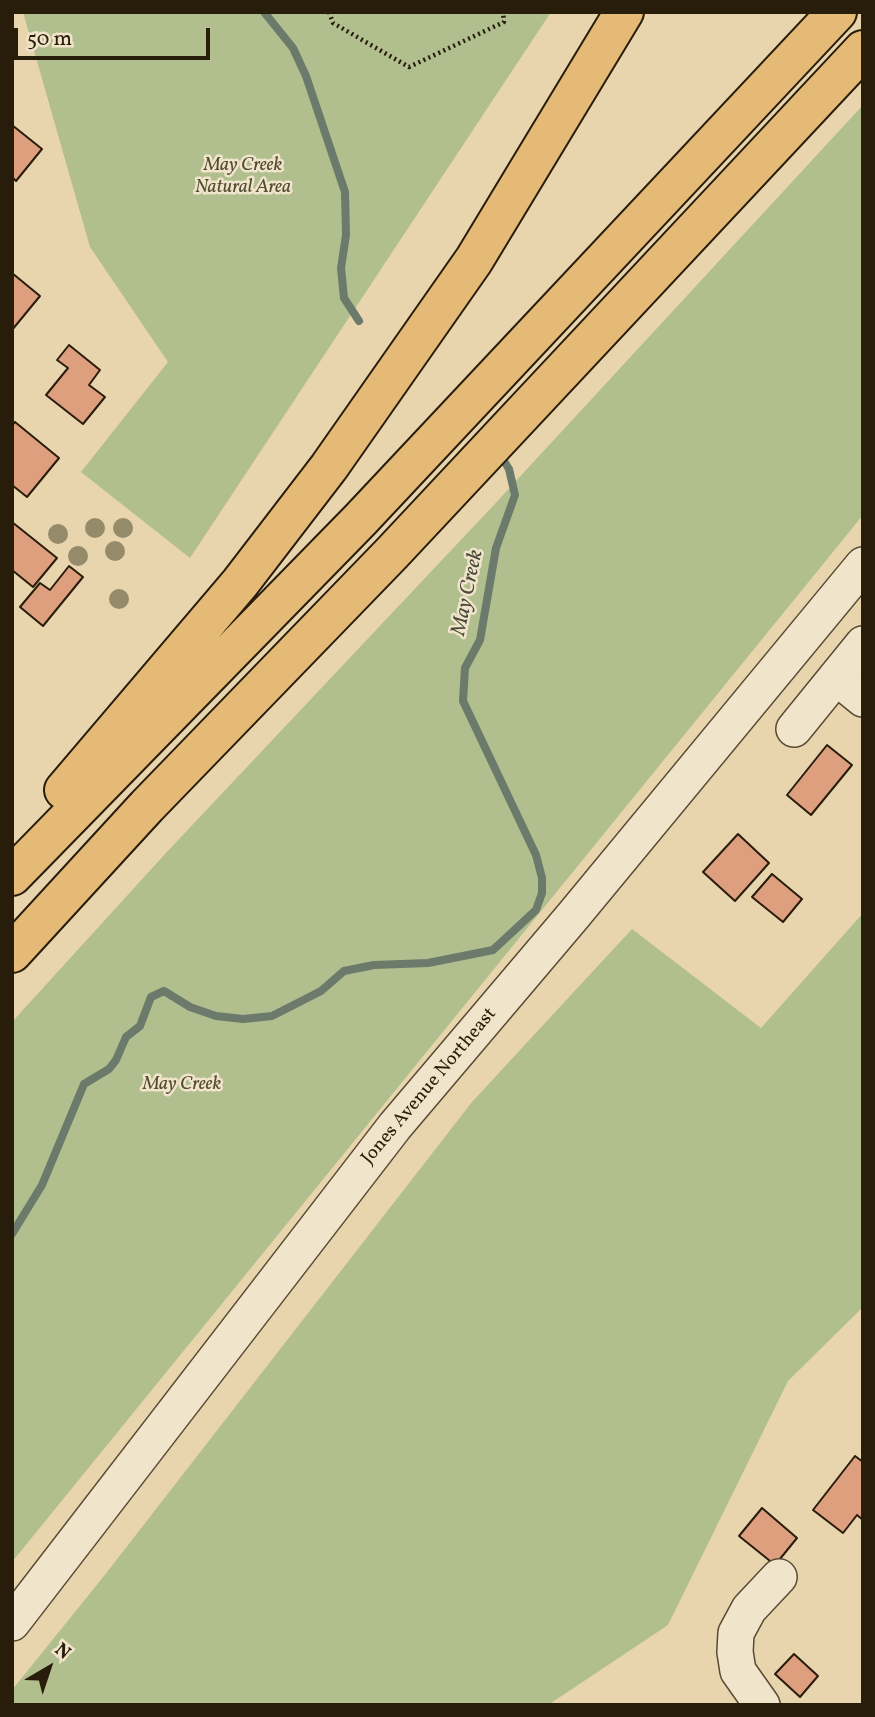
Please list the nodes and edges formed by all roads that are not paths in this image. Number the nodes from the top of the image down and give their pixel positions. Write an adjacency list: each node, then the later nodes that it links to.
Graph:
1 (624, 12): 11 (highway)
2 (837, 12): 12 (highway)
3 (863, 50): 5 (highway)
4 (863, 72): 5 (highway)
5 (755, 164): 13 (highway)
6 (863, 565): 15 (street, Jones Avenue Northeast)
7 (863, 644): 8 (street)
8 (836, 677): 9 (street); 10 (street)
9 (863, 699)
10 (794, 729)
11 (12, 856)
12 (12, 876)
13 (12, 953)
14 (779, 1577): 16 (street)
15 (12, 1623)
16 (762, 1705)

